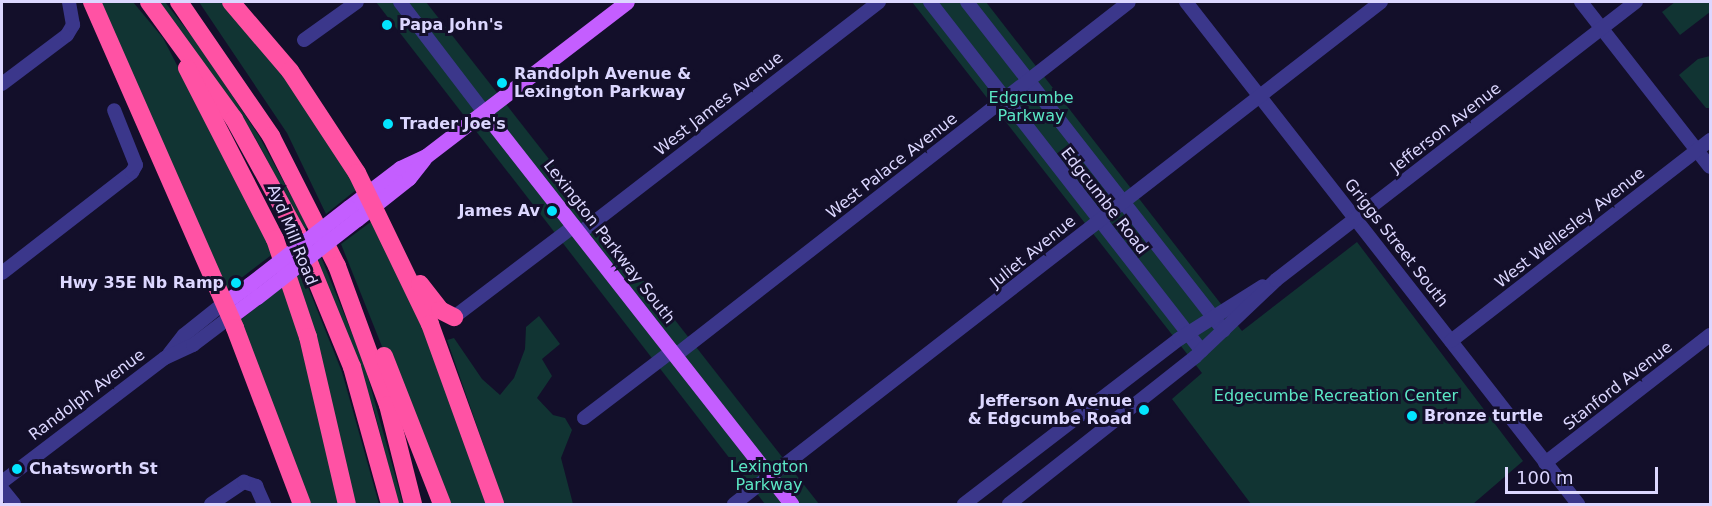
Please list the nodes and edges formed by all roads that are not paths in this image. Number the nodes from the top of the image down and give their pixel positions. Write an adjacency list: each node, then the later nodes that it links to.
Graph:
1 (69, 2): 20 (street)
2 (92, 2): 37 (highway)
3 (149, 2): 55 (highway, Ayd Mill Road); 56 (highway)
4 (179, 2): 25 (highway)
5 (231, 2): 29 (highway)
6 (357, 2): 18 (street)
7 (400, 2): 24 (street, Lexington Parkway South)
8 (627, 2): 24 (main road, Randolph Avenue)
9 (879, 2): 33 (street, West James Avenue)
10 (930, 2): 22 (street, Edgcumbe Road)
11 (967, 2): 19 (street, Edgcumbe Road)
12 (1129, 2): 19 (street, West Palace Avenue)
13 (1186, 2): 21 (street, Griggs Street South)
14 (1381, 2): 21 (street, Juliet Avenue)
15 (1581, 2): 17 (street)
16 (1636, 2): 17 (street, Jefferson Avenue)
17 (1602, 28): 27 (street); 31 (street, Jefferson Avenue)
18 (304, 40)
19 (1028, 81): 22 (street, West Palace Avenue); 30 (street, Edgcumbe Road)
20 (2, 84)
21 (1260, 96): 30 (street, Juliet Avenue); 31 (street, Griggs Street South)
22 (1006, 98): 32 (street, Edgcumbe Road); 45 (street, West Palace Avenue)
23 (114, 110): 35 (street)
24 (484, 112): 29 (main road, Randolph Avenue); 33 (main road, Lexington Parkway South)
25 (272, 136): 57 (highway); 58 (highway)
26 (1710, 140): 27 (street, West Wellesley Avenue)
27 (1697, 150): 28 (street); 43 (street, West Wellesley Avenue)
28 (1710, 167)
29 (369, 200): 34 (highway); 37 (main road, Randolph Avenue, bridge)
30 (1123, 201): 32 (street, Juliet Avenue); 39 (street, Edgcumbe Road)
31 (1356, 218): 36 (street, Jefferson Avenue); 43 (street, Griggs Street South)
32 (1098, 221): 41 (street, Edgcumbe Road); 48 (street, Juliet Avenue)
33 (577, 230): 38 (street, West James Avenue); 45 (main road, Lexington Parkway South)
34 (405, 266): 38 (highway); 59 (highway)
35 (2, 273)
36 (1276, 280): 39 (street, Jefferson Avenue); 40 (street, Jefferson Avenue)
37 (227, 310): 49 (street, Randolph Avenue); 54 (highway)
38 (459, 314)
39 (1213, 317): 40 (street, Edgcumbe Road); 41 (street)
40 (1224, 331): 44 (street)
41 (1188, 333): 44 (street, Edgcumbe Road); 62 (street)
42 (1710, 335): 47 (street, Stanford Avenue)
43 (1450, 341): 47 (street, Griggs Street South)
44 (1202, 351): 63 (street)
45 (674, 353): 46 (street, West Palace Avenue); 48 (main road, Lexington Parkway South)
46 (584, 418)
47 (1545, 463): 64 (street, Griggs Street South)
48 (770, 477): 60 (street, Juliet Avenue); 61 (main road, Lexington Parkway South)
49 (2, 482)
50 (2, 489): 51 (street)
51 (14, 504)
52 (211, 504): 53 (street)
53 (264, 504)
54 (302, 504)
55 (347, 504)
56 (390, 504)
57 (413, 504)
58 (442, 504)
59 (495, 504)
60 (734, 504)
61 (791, 504)
62 (964, 504)
63 (1009, 504)
64 (1578, 504)

